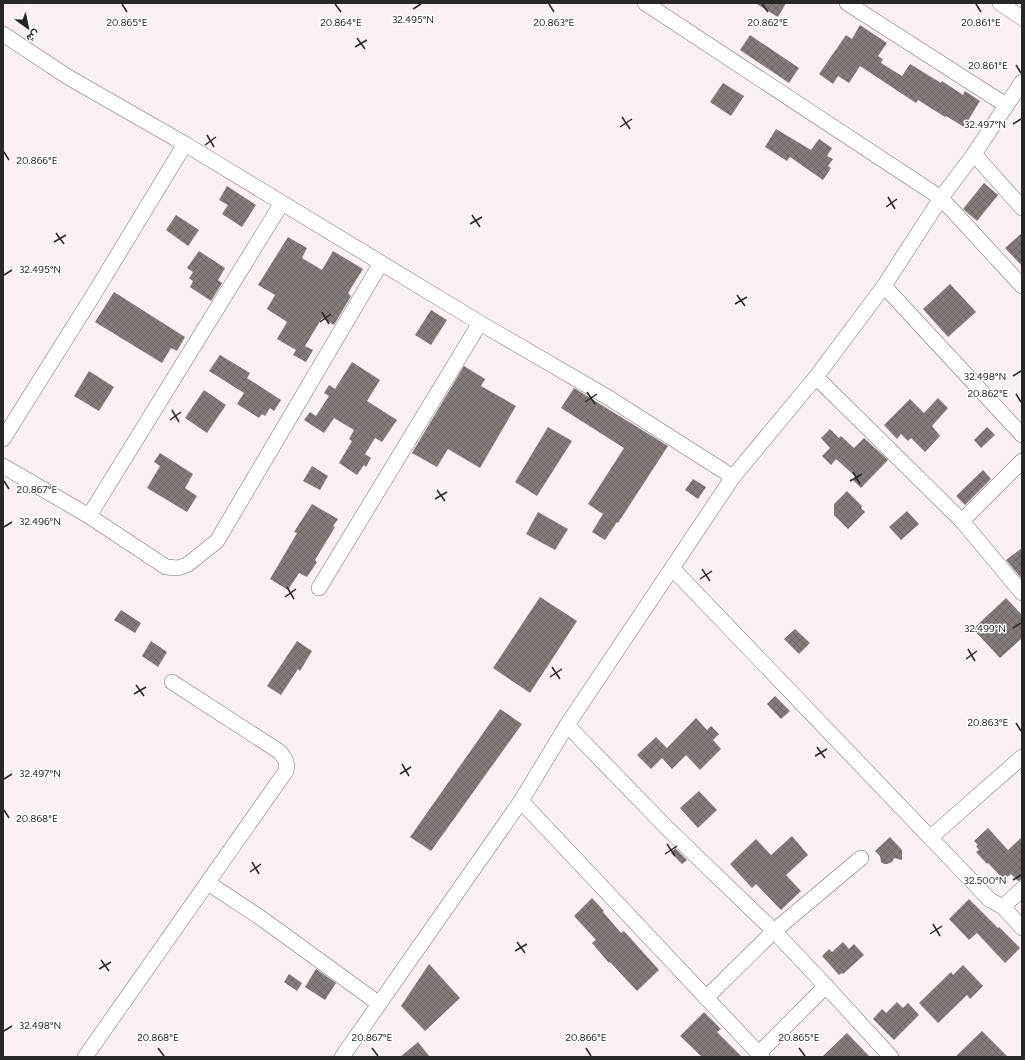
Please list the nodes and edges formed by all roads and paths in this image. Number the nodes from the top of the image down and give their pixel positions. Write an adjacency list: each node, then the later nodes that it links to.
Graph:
1 (645, 3): 10 (street)
2 (848, 3): 7 (street)
3 (1000, 3): 4 (street)
4 (1022, 18)
5 (3, 34): 8 (street)
6 (1022, 82): 7 (street)
7 (1006, 105): 9 (street)
8 (185, 144): 11 (street); 19 (street)
9 (974, 154): 10 (street); 12 (street)
10 (941, 198): 14 (street); 15 (street)
11 (282, 203): 13 (street); 23 (street)
12 (1022, 208)
13 (381, 263): 16 (street); 23 (street)
14 (884, 286): 17 (street); 18 (street)
15 (1022, 286)
16 (480, 323): 22 (street); 26 (street)
17 (816, 377): 22 (street); 24 (street)
18 (1022, 435)
19 (3, 439)
20 (1022, 461): 24 (street)
21 (3, 466): 23 (street)
22 (733, 477): 25 (street)
23 (89, 516)
24 (962, 521): 27 (street)
25 (672, 568): 29 (street); 32 (street)
26 (319, 588)
27 (1022, 593)
28 (172, 682): 34 (street)
29 (567, 725): 31 (street); 38 (street)
30 (1022, 757): 32 (street)
31 (521, 801): 40 (street); 41 (street)
32 (931, 837): 36 (street)
33 (861, 858): 38 (street)
34 (208, 883): 41 (street); 43 (street)
35 (1022, 889): 36 (street)
36 (1003, 907): 37 (street)
37 (1022, 928)
38 (774, 931): 39 (street); 40 (street)
39 (826, 986): 42 (street); 45 (street)
40 (706, 998): 42 (street)
41 (378, 1003): 44 (street)
42 (761, 1055)
43 (85, 1057)
44 (342, 1057)
45 (891, 1057)

